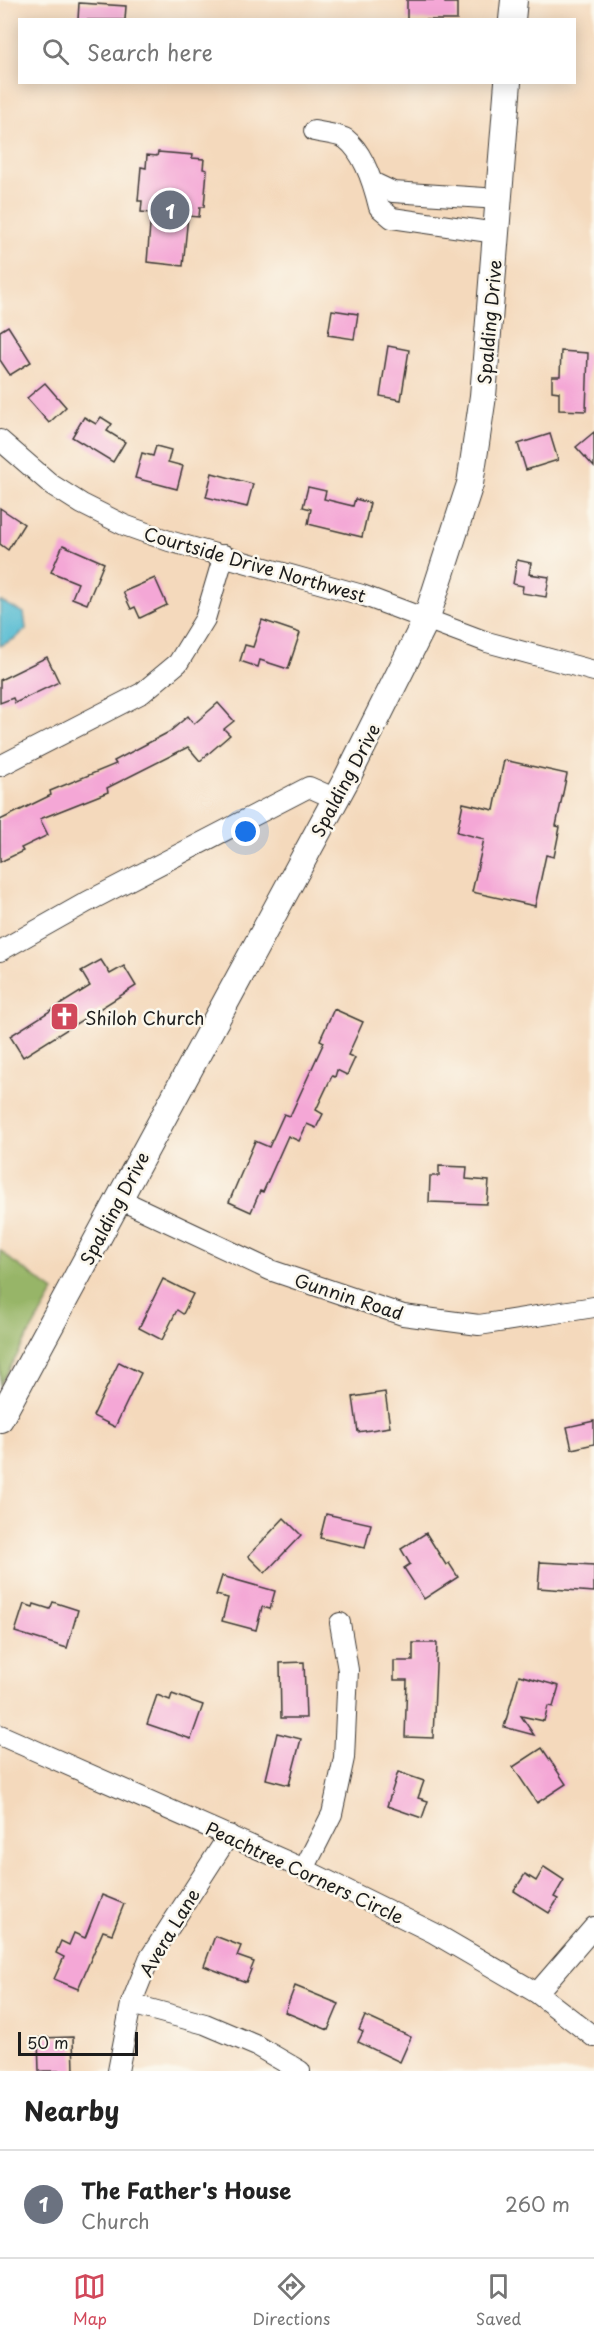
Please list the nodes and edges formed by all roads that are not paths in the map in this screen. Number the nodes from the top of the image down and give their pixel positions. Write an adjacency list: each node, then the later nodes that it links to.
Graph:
1 (514, 0): 2 (main road)
2 (512, 18)
3 (508, 84): 6 (main road, Spalding Drive)
4 (314, 131): 5 (street)
5 (374, 183): 6 (street); 7 (street)
6 (499, 199): 7 (main road, Spalding Drive)
7 (496, 233): 10 (main road, Spalding Drive)
8 (0, 440): 9 (street, Courtside Drive Northwest)
9 (224, 555): 10 (street, Courtside Drive Northwest); 12 (street)
10 (426, 620): 11 (street, Courtside Drive Northwest); 13 (main road, Spalding Drive)
11 (594, 671)
12 (0, 766)
13 (336, 799): 14 (street); 15 (main road, Spalding Drive)
14 (0, 951)
15 (119, 1199): 16 (street, Gunnin Road); 17 (main road, Spalding Drive)
16 (594, 1307)
17 (0, 1419)
18 (340, 1623): 21 (street)
19 (0, 1735): 20 (street, Peachtree Corners Circle)
20 (229, 1835): 21 (street, Peachtree Corners Circle); 24 (street, Avera Lane)
21 (304, 1869): 23 (street, Peachtree Corners Circle)
22 (594, 1927): 23 (street)
23 (537, 1993): 25 (street, Peachtree Corners Circle)
24 (130, 2004): 26 (street, Avera Lane); 27 (street)
25 (594, 2037)
26 (118, 2071)
27 (300, 2071)

